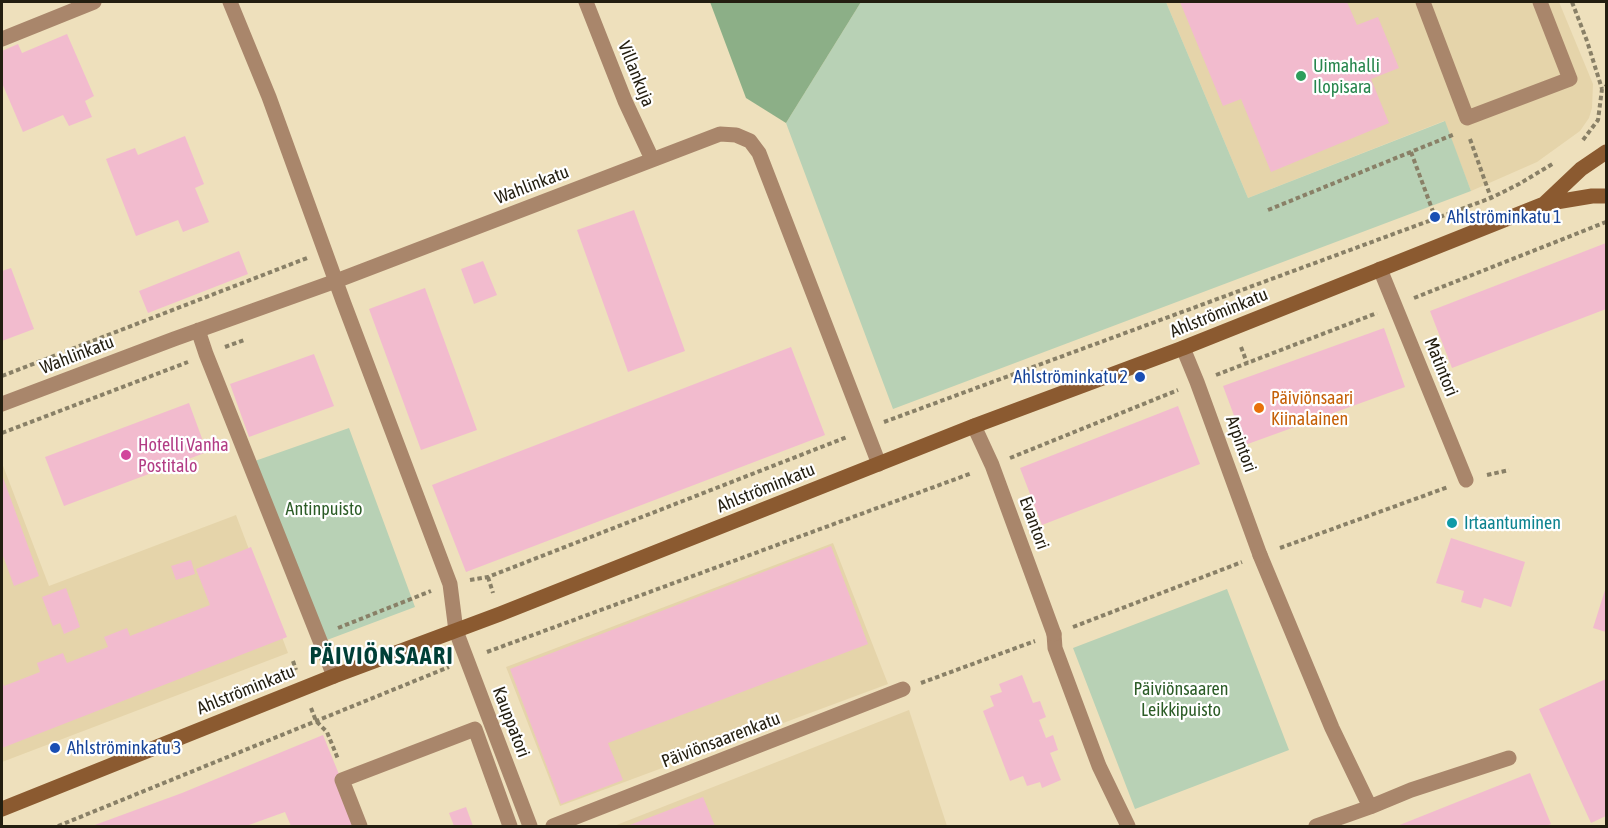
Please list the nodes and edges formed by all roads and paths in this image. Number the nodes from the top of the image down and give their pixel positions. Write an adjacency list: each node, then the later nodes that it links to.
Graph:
1 (94, 2): 7 (street)
2 (230, 2): 22 (street)
3 (586, 2): 14 (street, Villankuja)
4 (1423, 2): 5 (street)
5 (1540, 2)
6 (1572, 2): 8 (path)
7 (2, 39)
8 (1604, 88): 11 (path)
9 (1466, 129): 17 (path)
10 (1455, 134): 12 (path)
11 (1581, 142)
12 (1411, 152): 19 (path); 20 (path)
13 (1606, 152): 18 (street, Ahlströminkatu)
14 (652, 159): 24 (street, Wahlinkatu); 32 (street, Wahlinkatu)
15 (1556, 161): 17 (path)
16 (1606, 196): 18 (street, Ahlströminkatu)
17 (1491, 198): 20 (path)
18 (1544, 204): 23 (street, Ahlströminkatu)
19 (1268, 210)
20 (1435, 218): 32 (path)
21 (1606, 222): 25 (path)
22 (326, 251): 24 (street); 28 (path)
23 (1380, 269): 25 (street, Matintori); 27 (street, Ahlströminkatu)
24 (336, 281): 26 (street, Wahlinkatu); 39 (street)
25 (1395, 306): 29 (path); 37 (street, Matintori)
26 (198, 330): 30 (street, Wahlinkatu); 44 (street)
27 (1183, 348): 29 (street, Arpintori); 31 (street, Ahlströminkatu)
28 (2, 376)
29 (1197, 382): 33 (path); 38 (street, Arpintori)
30 (2, 404)
31 (974, 426): 34 (street, Ahlströminkatu); 42 (street, Evantori)
32 (865, 429): 34 (street, Wahlinkatu); 39 (path)
33 (1004, 460)
34 (879, 464): 41 (street, Ahlströminkatu)
35 (979, 470): 43 (path)
36 (1509, 470): 37 (path)
37 (1466, 480): 38 (path)
38 (1260, 555): 42 (path); 50 (street, Arpintori)
39 (450, 584): 40 (path); 41 (street)
40 (331, 630)
41 (456, 631): 43 (street, Kauppatori); 44 (street, Ahlströminkatu)
42 (1054, 634): 45 (path); 57 (street, Evantori)
43 (467, 659): 47 (path); 55 (street, Kauppatori)
44 (334, 676): 51 (street, Ahlströminkatu)
45 (903, 690): 56 (street, Päiviönsaarenkatu)
46 (313, 713): 47 (path)
47 (316, 721): 49 (path); 52 (path)
48 (1509, 758): 50 (street)
49 (346, 779): 53 (street); 54 (street)
50 (1370, 807): 58 (street)
51 (2, 808)
52 (58, 826)
53 (360, 826)
54 (510, 826)
55 (530, 826)
56 (553, 826)
57 (1128, 826)
58 (1316, 826)

